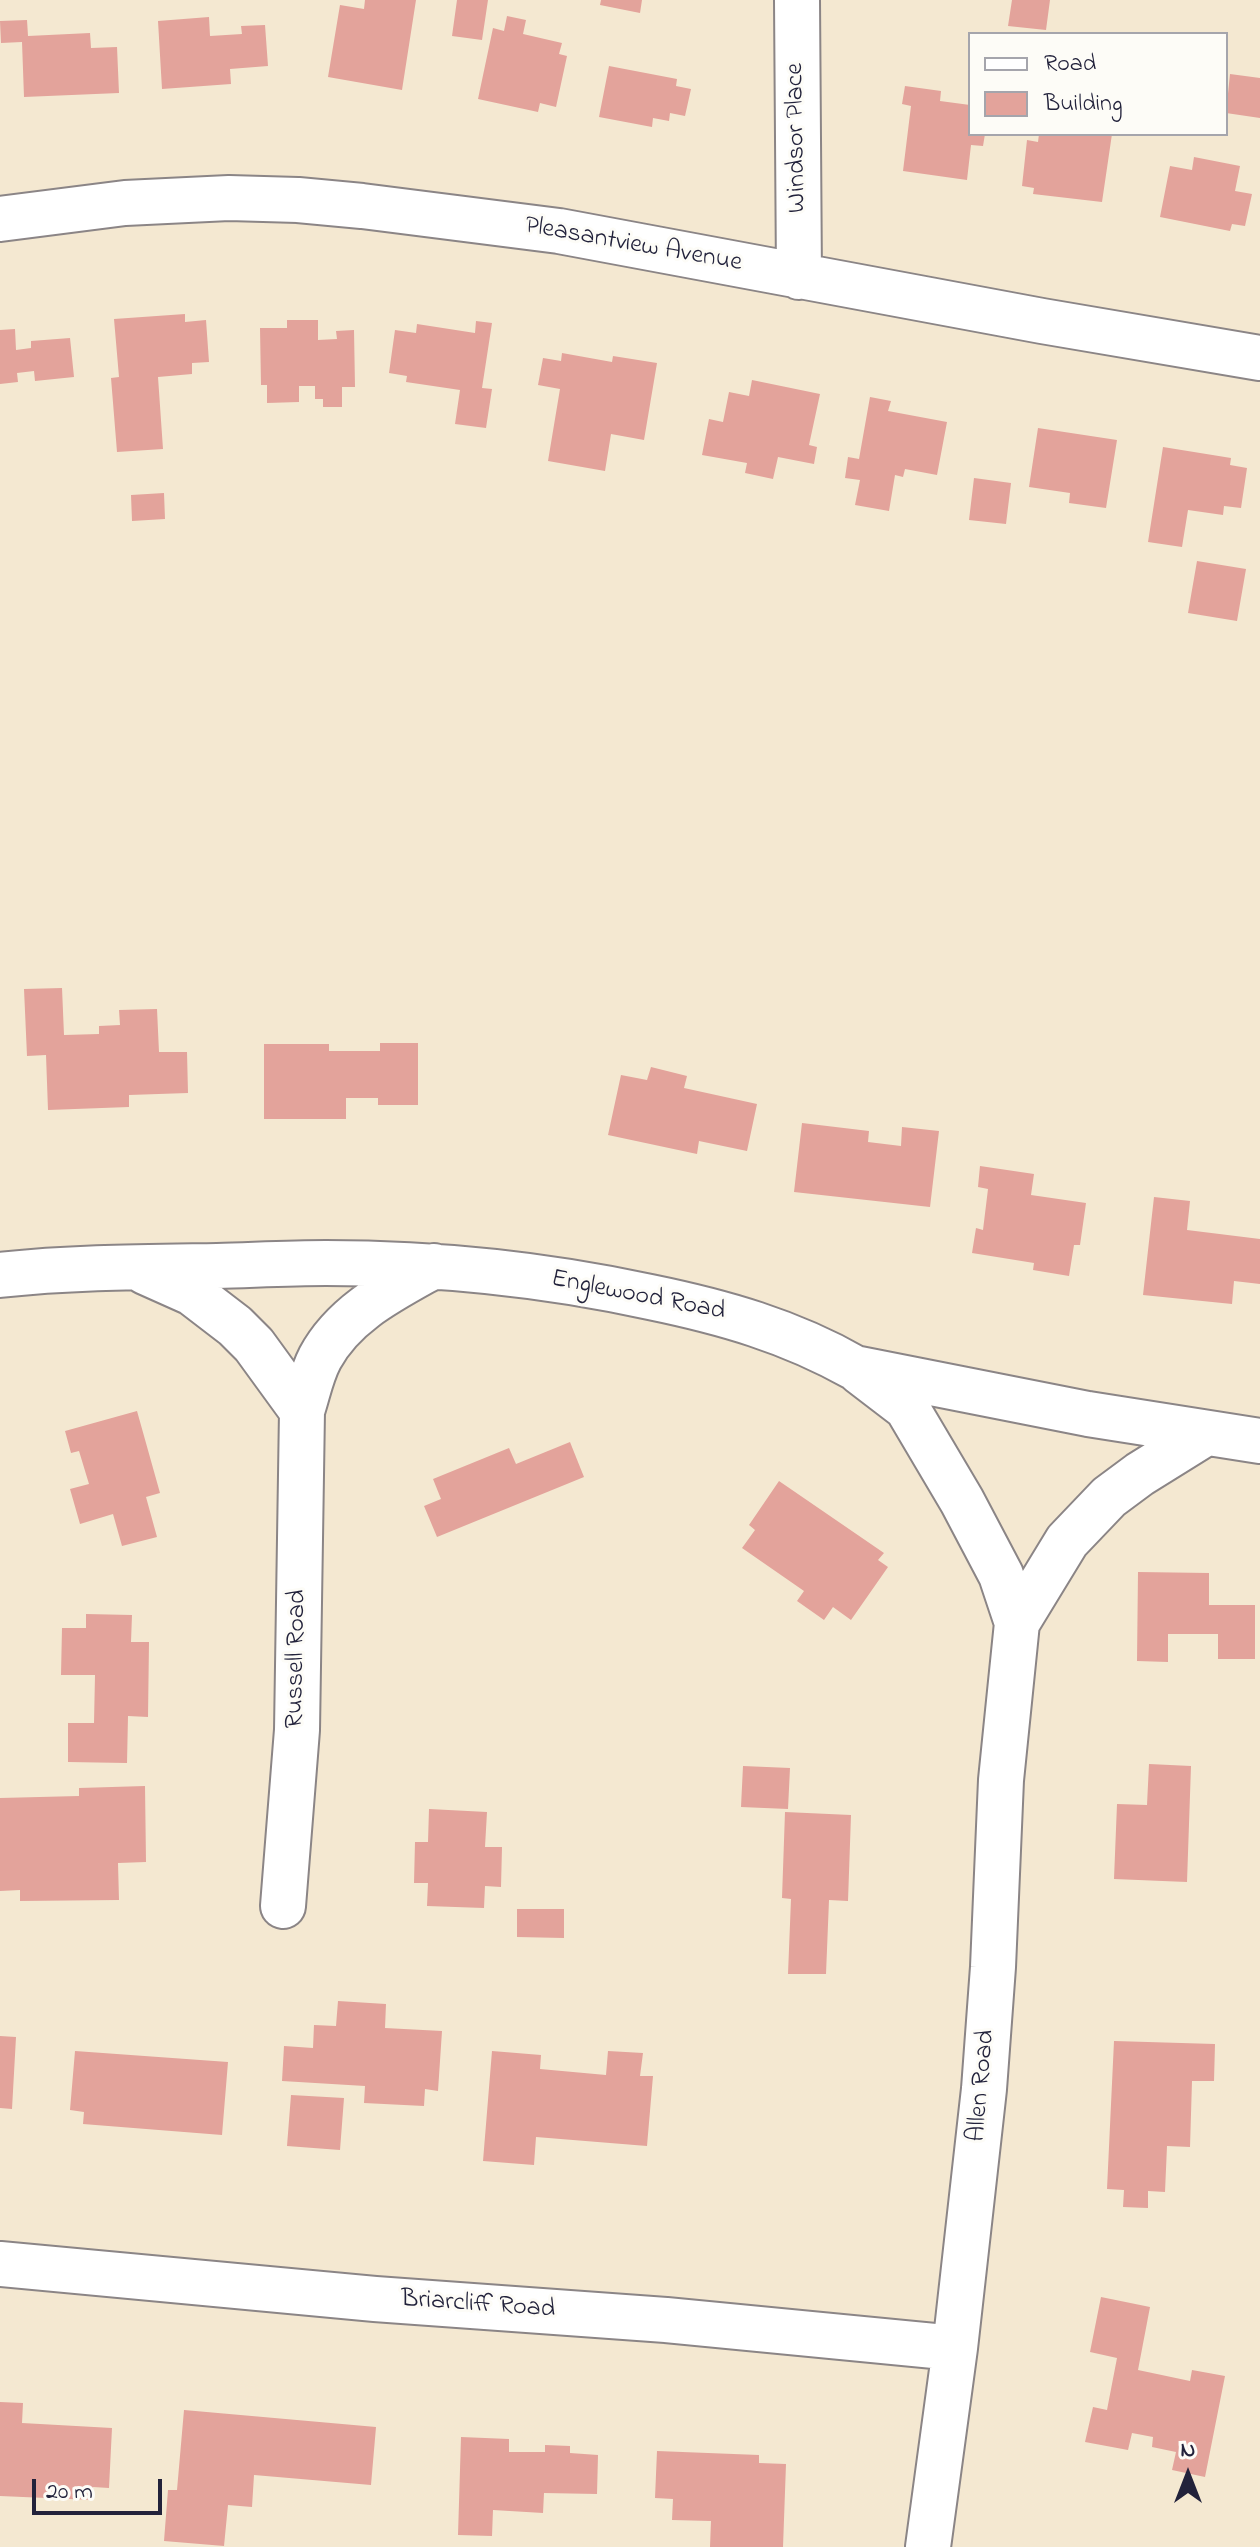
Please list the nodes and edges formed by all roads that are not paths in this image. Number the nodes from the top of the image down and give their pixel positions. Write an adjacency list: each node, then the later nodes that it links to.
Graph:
1 (797, 0): 3 (street, Windsor Place)
2 (0, 219): 3 (street, Pleasantview Avenue)
3 (799, 277): 4 (street, Pleasantview Avenue)
4 (1260, 358)
5 (133, 1266): 6 (street, Englewood Road); 7 (street, Englewood Road); 9 (street)
6 (434, 1266): 8 (street, Englewood Road); 9 (street, Russell Road)
7 (0, 1275)
8 (855, 1368): 10 (street, Englewood Road); 12 (street, Allen Road)
9 (302, 1411): 13 (street, Russell Road)
10 (1206, 1433): 11 (street, Englewood Road); 12 (street, Allen Road)
11 (1260, 1441)
12 (1017, 1623): 15 (street, Allen Road)
13 (283, 1906)
14 (0, 2264): 15 (street, Briarcliff Road)
15 (955, 2348): 16 (street, Allen Road)
16 (928, 2547)

